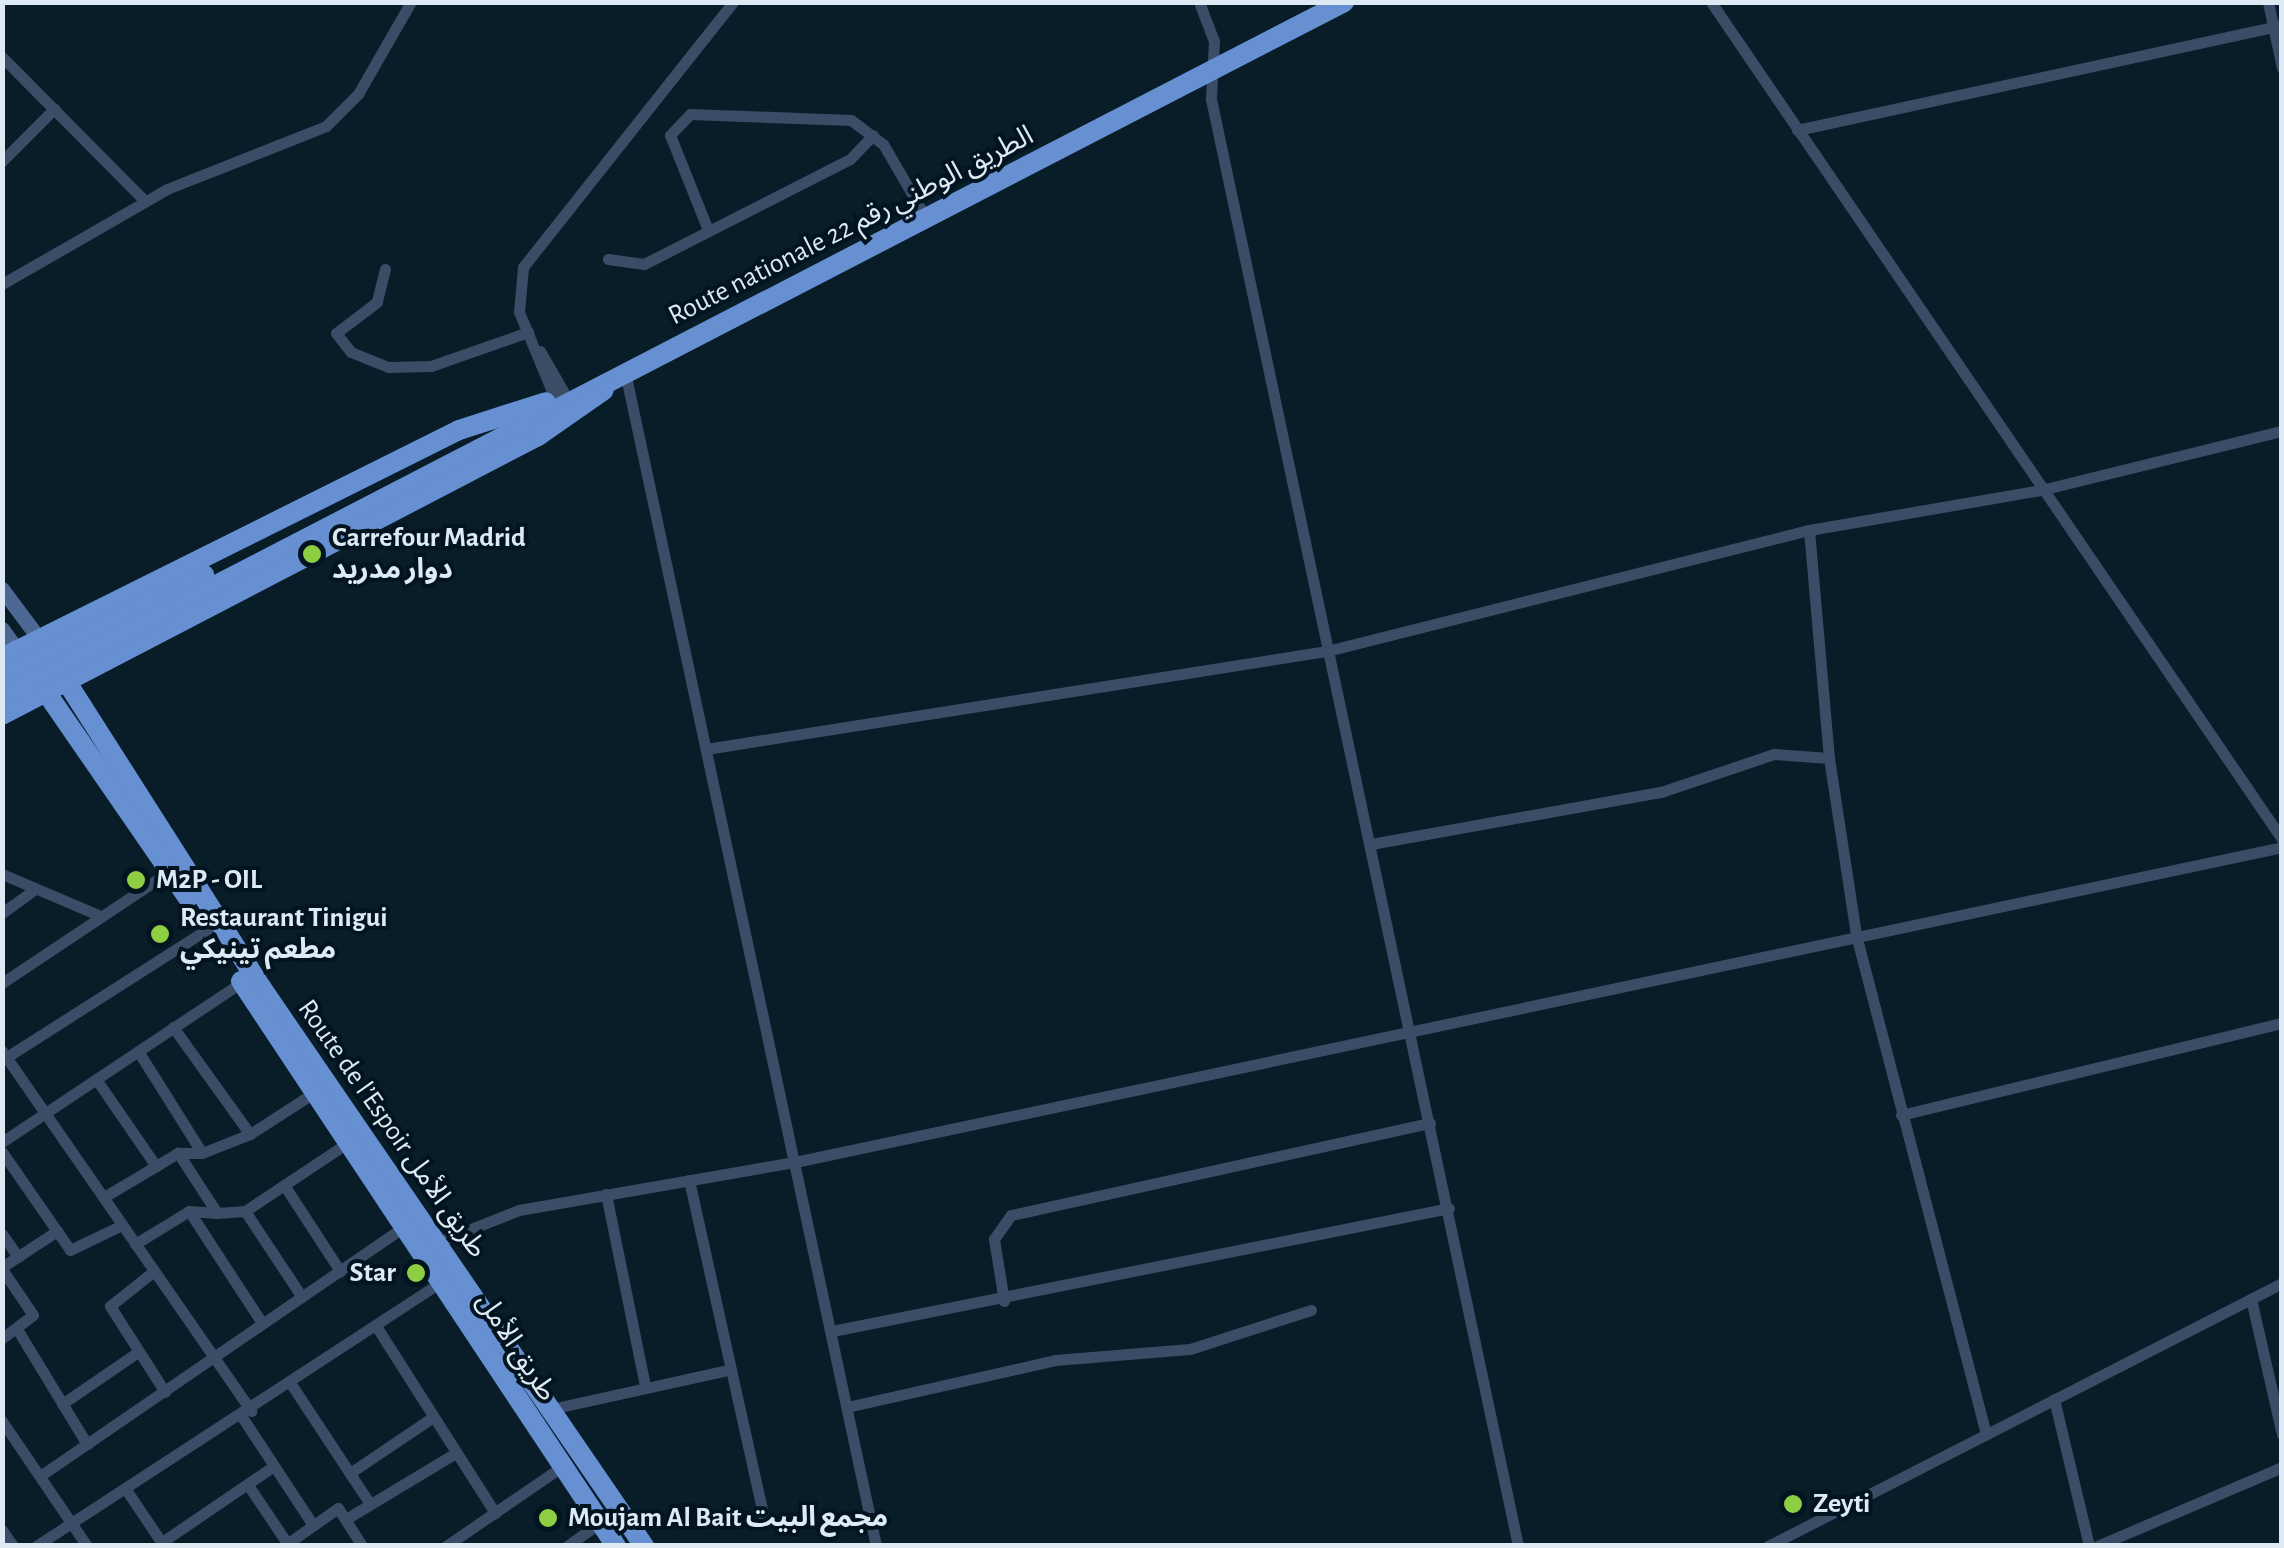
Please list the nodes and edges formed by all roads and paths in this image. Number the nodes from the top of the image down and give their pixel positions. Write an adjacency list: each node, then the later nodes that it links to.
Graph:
1 (411, 2): 16 (street)
2 (734, 2): 22 (street)
3 (1199, 2): 10 (street)
4 (1323, 2): 10 (highway, Route nationale 22 الطريق الوطني رقم)
5 (1344, 2): 10 (highway, Route nationale 22 الطريق الوطني رقم)
6 (1710, 2): 13 (street)
7 (2268, 2): 8 (street)
8 (2277, 26): 11 (street); 13 (street)
9 (2, 57): 12 (street)
10 (1213, 66): 17 (highway, Route nationale 22 الطريق الوطني رقم); 32 (street)
11 (2282, 68)
12 (54, 109): 15 (street); 16 (street)
13 (1797, 130): 26 (street)
14 (874, 135): 17 (street); 18 (street); 18 (street)
15 (2, 161)
16 (146, 201): 21 (street)
17 (924, 213): 23 (highway, Route nationale 22 الطريق الوطني رقم); 24 (highway, Route nationale 22 الطريق الوطني رقم)
18 (708, 230): 19 (street)
19 (608, 259)
20 (385, 268): 22 (street)
21 (2, 284)
22 (529, 336): 24 (street)
23 (620, 375): 24 (highway, Route nationale 22 الطريق الوطني رقم); 35 (highway); 39 (street)
24 (559, 400): 29 (highway, Route nationale 22 الطريق الوطني رقم); 31 (highway)
25 (2282, 431): 26 (street)
26 (2041, 490): 27 (street); 41 (street)
27 (1809, 530): 32 (street); 40 (street)
28 (2, 588): 31 (street, Route de l’Espoir طريق الأمل)
29 (156, 607): 34 (highway, bridge); 37 (highway, bridge)
30 (2, 628): 33 (street)
31 (40, 640): 33 (highway); 35 (highway, Route de l’Espoir طريق الأمل)
32 (1327, 652): 39 (street); 42 (street)
33 (10, 654): 36 (highway)
34 (2, 675)
35 (67, 682): 36 (highway); 84 (highway, Route de l’Espoir طريق الأمل)
36 (48, 692): 38 (highway); 44 (highway, طريق الأمل)
37 (2, 695)
38 (2, 715)
39 (706, 750): 69 (street)
40 (1828, 758): 42 (street); 50 (street)
41 (2282, 839)
42 (1372, 844): 55 (street)
43 (2282, 847): 50 (street)
44 (170, 871): 48 (street); 49 (highway, طريق الأمل)
45 (2, 874): 46 (street)
46 (34, 890): 47 (street); 48 (street)
47 (2, 912)
48 (98, 915): 52 (street)
49 (208, 929): 51 (highway, طريق الأمل); 57 (street)
50 (1856, 935): 55 (street); 61 (street)
51 (242, 982): 54 (street); 59 (highway, طريق الأمل)
52 (2, 983)
53 (2282, 1023): 61 (street)
54 (174, 1027): 56 (street); 63 (street)
55 (1409, 1028): 62 (street); 69 (street)
56 (138, 1051): 58 (street); 68 (street)
57 (4, 1056): 60 (street)
58 (96, 1079): 60 (street); 70 (street)
59 (312, 1094): 63 (street); 65 (highway, طريق الأمل)
60 (46, 1112): 64 (street); 74 (street)
61 (1901, 1115): 113 (street)
62 (1430, 1123): 75 (street); 93 (street)
63 (250, 1134): 68 (street)
64 (2, 1142)
65 (346, 1144): 72 (street); 80 (highway, طريق الأمل)
66 (2, 1152): 81 (street)
67 (178, 1152): 68 (street); 70 (street); 78 (street)
68 (202, 1153)
69 (796, 1162): 71 (street); 98 (street)
70 (156, 1166): 74 (street)
71 (689, 1180): 73 (street); 102 (street)
72 (284, 1185): 77 (street); 87 (street)
73 (606, 1194): 84 (street); 104 (street)
74 (104, 1197): 79 (street)
75 (1448, 1208): 93 (street); 143 (street)
76 (189, 1211): 78 (street); 83 (street); 95 (street)
77 (245, 1211): 78 (street); 91 (street)
78 (217, 1213)
79 (122, 1225): 81 (street); 83 (street)
80 (404, 1227): 84 (highway, طريق الأمل); 87 (street)
81 (56, 1231): 85 (street)
82 (2, 1234): 85 (street)
83 (136, 1244): 88 (street)
84 (429, 1247): 89 (highway, طريق الأمل); 109 (highway, Route de l’Espoir طريق الأمل)
85 (18, 1257): 86 (street)
86 (2, 1268): 97 (street)
87 (340, 1271): 91 (street)
88 (154, 1272): 100 (street); 101 (street)
89 (441, 1282): 96 (street); 118 (highway, طريق الأمل)
90 (2282, 1283): 92 (street)
91 (302, 1297): 95 (street)
92 (2250, 1298): 106 (street); 114 (street)
93 (1004, 1301): 98 (street)
94 (1311, 1310): 108 (street)
95 (262, 1324): 101 (street)
96 (376, 1326): 103 (street); 111 (street)
97 (18, 1329): 99 (street); 107 (street)
98 (832, 1331): 108 (street)
99 (2, 1338)
100 (138, 1352): 105 (street); 107 (street)
101 (213, 1358): 105 (street); 110 (street)
102 (724, 1371): 104 (street); 129 (street)
103 (291, 1384): 110 (street); 120 (street)
104 (645, 1386): 109 (street)
105 (165, 1392): 115 (street)
106 (2054, 1399): 113 (street); 145 (street)
107 (62, 1404): 115 (street)
108 (847, 1407): 142 (street)
109 (551, 1408): 141 (highway, Route de l’Espoir طريق الأمل)
110 (246, 1414): 117 (street); 123 (street)
111 (433, 1416): 116 (street); 120 (street)
112 (2, 1421): 121 (street)
113 (1986, 1434): 144 (street)
114 (2282, 1434)
115 (87, 1444): 121 (street)
116 (456, 1453): 124 (street); 125 (street)
117 (274, 1466): 122 (street); 130 (street)
118 (563, 1466): 125 (street); 127 (highway, طريق الأمل)
119 (2282, 1468): 146 (street)
120 (350, 1474): 124 (street)
121 (40, 1476): 128 (street)
122 (248, 1485): 132 (street); 133 (street)
123 (127, 1490): 128 (street); 132 (street)
124 (370, 1504): 126 (street)
125 (495, 1512): 138 (street)
126 (346, 1520): 130 (street); 137 (street)
127 (601, 1522): 139 (street); 140 (highway, طريق الأمل)
128 (72, 1524): 135 (street); 136 (street)
129 (765, 1524)
130 (312, 1525): 133 (street)
131 (2, 1530): 134 (street)
132 (164, 1544)
133 (287, 1545)
134 (13, 1546)
135 (36, 1546)
136 (87, 1546)
137 (362, 1546)
138 (446, 1546)
139 (567, 1546)
140 (616, 1546)
141 (644, 1546)
142 (876, 1546)
143 (1518, 1546)
144 (1768, 1546)
145 (2089, 1546)
146 (2097, 1546)

